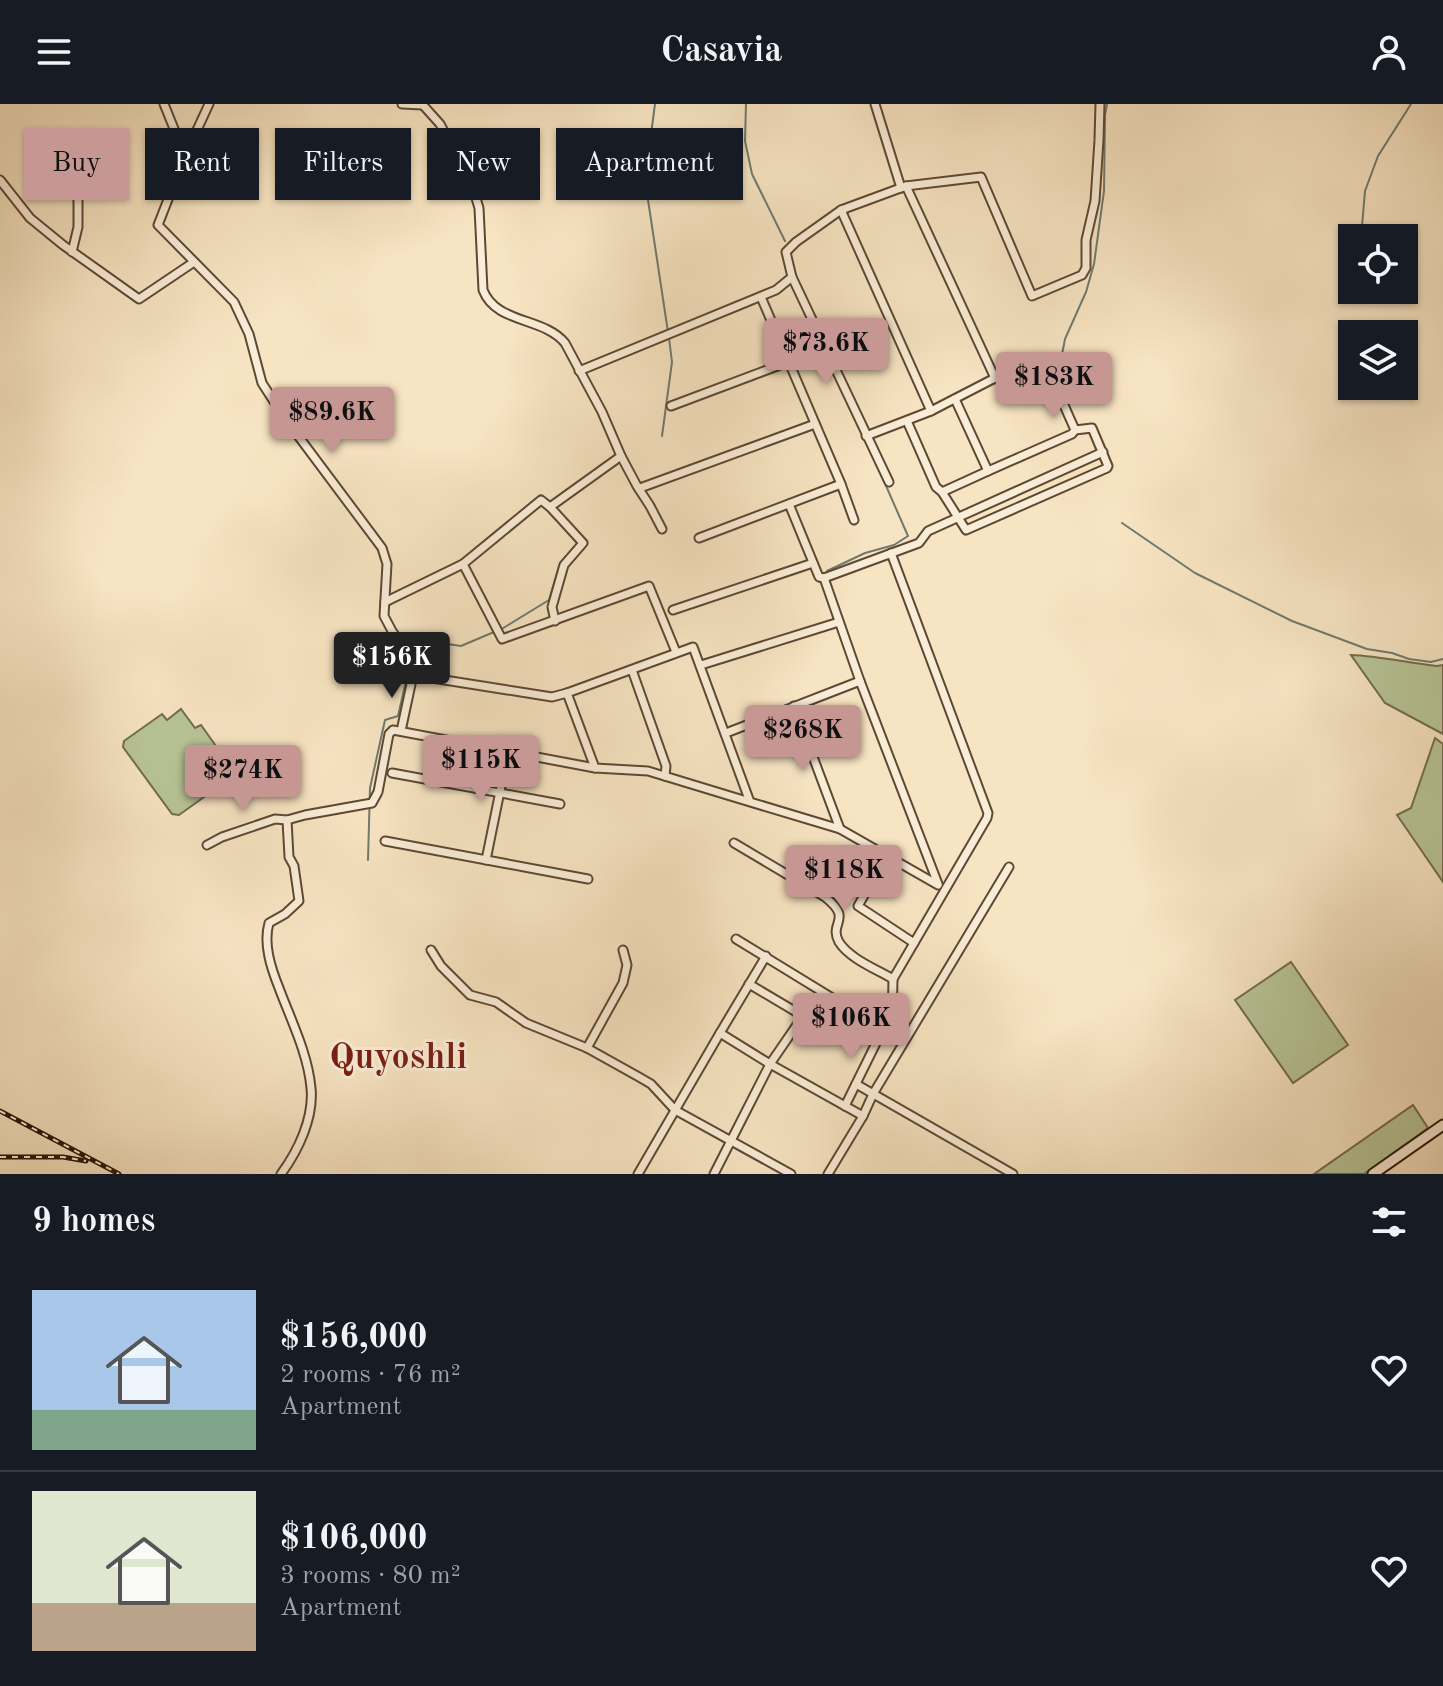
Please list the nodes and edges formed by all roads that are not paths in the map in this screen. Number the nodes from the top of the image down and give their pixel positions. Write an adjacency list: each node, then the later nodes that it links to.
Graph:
1 (164, 104): 7 (street)
2 (209, 104): 8 (street)
3 (402, 104): 4 (street)
4 (422, 104): 19 (street)
5 (875, 104): 10 (street)
6 (1100, 104): 10 (street)
7 (174, 128)
8 (198, 128)
9 (0, 180): 14 (street)
10 (904, 187): 13 (street); 20 (street)
11 (78, 200): 14 (street)
12 (168, 200): 15 (street)
13 (841, 210): 16 (street); 23 (street)
14 (72, 252): 15 (street)
15 (194, 262): 45 (street)
16 (792, 277): 17 (street); 27 (street)
17 (761, 297): 18 (street); 19 (street)
18 (788, 362): 22 (street); 25 (street)
19 (579, 371): 29 (street)
20 (993, 379): 21 (street); 26 (street)
21 (955, 399): 23 (street); 30 (street)
22 (671, 406)
23 (931, 411): 24 (street)
24 (907, 421): 27 (street); 34 (street)
25 (815, 424): 32 (street); 33 (street)
26 (1075, 430): 28 (street); 30 (street)
27 (866, 436): 31 (street)
28 (1103, 452): 37 (street); 37 (street)
29 (621, 456): 33 (street); 36 (street)
30 (988, 471): 34 (street)
31 (889, 482)
32 (841, 484): 35 (street); 38 (street)
33 (640, 488): 39 (street)
34 (942, 492): 37 (street)
35 (789, 504): 40 (street); 42 (street)
36 (550, 507): 43 (street); 47 (street)
37 (957, 517): 41 (street)
38 (854, 520)
39 (662, 529)
40 (699, 538)
41 (891, 553): 44 (street); 75 (street)
42 (813, 563): 44 (street); 46 (street)
43 (463, 564): 45 (street); 47 (street)
44 (824, 578): 48 (street)
45 (385, 602): 52 (street)
46 (673, 610)
47 (555, 621): 49 (street)
48 (839, 622): 50 (street); 53 (street)
49 (676, 652): 50 (street); 51 (street)
50 (701, 665): 57 (street)
51 (632, 670): 54 (street); 61 (street)
52 (413, 675): 54 (street); 56 (street)
53 (860, 681): 55 (street); 74 (street)
54 (567, 693): 59 (street)
55 (794, 706): 57 (street); 66 (street)
56 (401, 731): 58 (street); 65 (street)
57 (726, 733): 63 (street)
58 (508, 752): 59 (street); 62 (street)
59 (595, 768): 61 (street)
60 (392, 773): 62 (street)
61 (665, 776): 63 (street)
62 (499, 793): 64 (street); 71 (street)
63 (750, 802): 66 (street)
64 (560, 804)
65 (287, 820): 69 (street); 96 (street)
66 (840, 829): 70 (street)
67 (385, 841): 71 (street)
68 (734, 843): 81 (street)
69 (207, 845)
70 (887, 855): 74 (street); 77 (street)
71 (486, 860): 73 (street)
72 (1009, 867): 85 (street)
73 (588, 879)
74 (938, 885): 75 (street)
75 (945, 891): 77 (street)
76 (736, 939): 80 (street)
77 (914, 943): 81 (street)
78 (431, 950): 86 (street)
79 (623, 950): 86 (street)
80 (766, 956): 82 (street); 83 (street)
81 (893, 979): 83 (street)
82 (749, 984): 84 (street); 87 (street)
83 (888, 1028): 85 (street); 88 (street)
84 (720, 1033): 87 (street); 91 (street)
85 (902, 1045): 89 (street)
86 (587, 1048): 91 (street)
87 (770, 1064): 90 (street); 94 (street)
88 (856, 1084): 89 (street); 90 (street)
89 (873, 1094): 92 (street); 100 (street)
90 (845, 1106): 92 (street)
91 (675, 1110): 94 (street); 97 (street)
92 (863, 1116): 95 (street)
93 (1443, 1125): 101 (main road)
94 (730, 1140): 98 (street); 99 (street)
95 (830, 1173)
96 (281, 1174)
97 (638, 1174)
98 (714, 1174)
99 (791, 1174)
100 (1013, 1174)
101 (1373, 1174)

